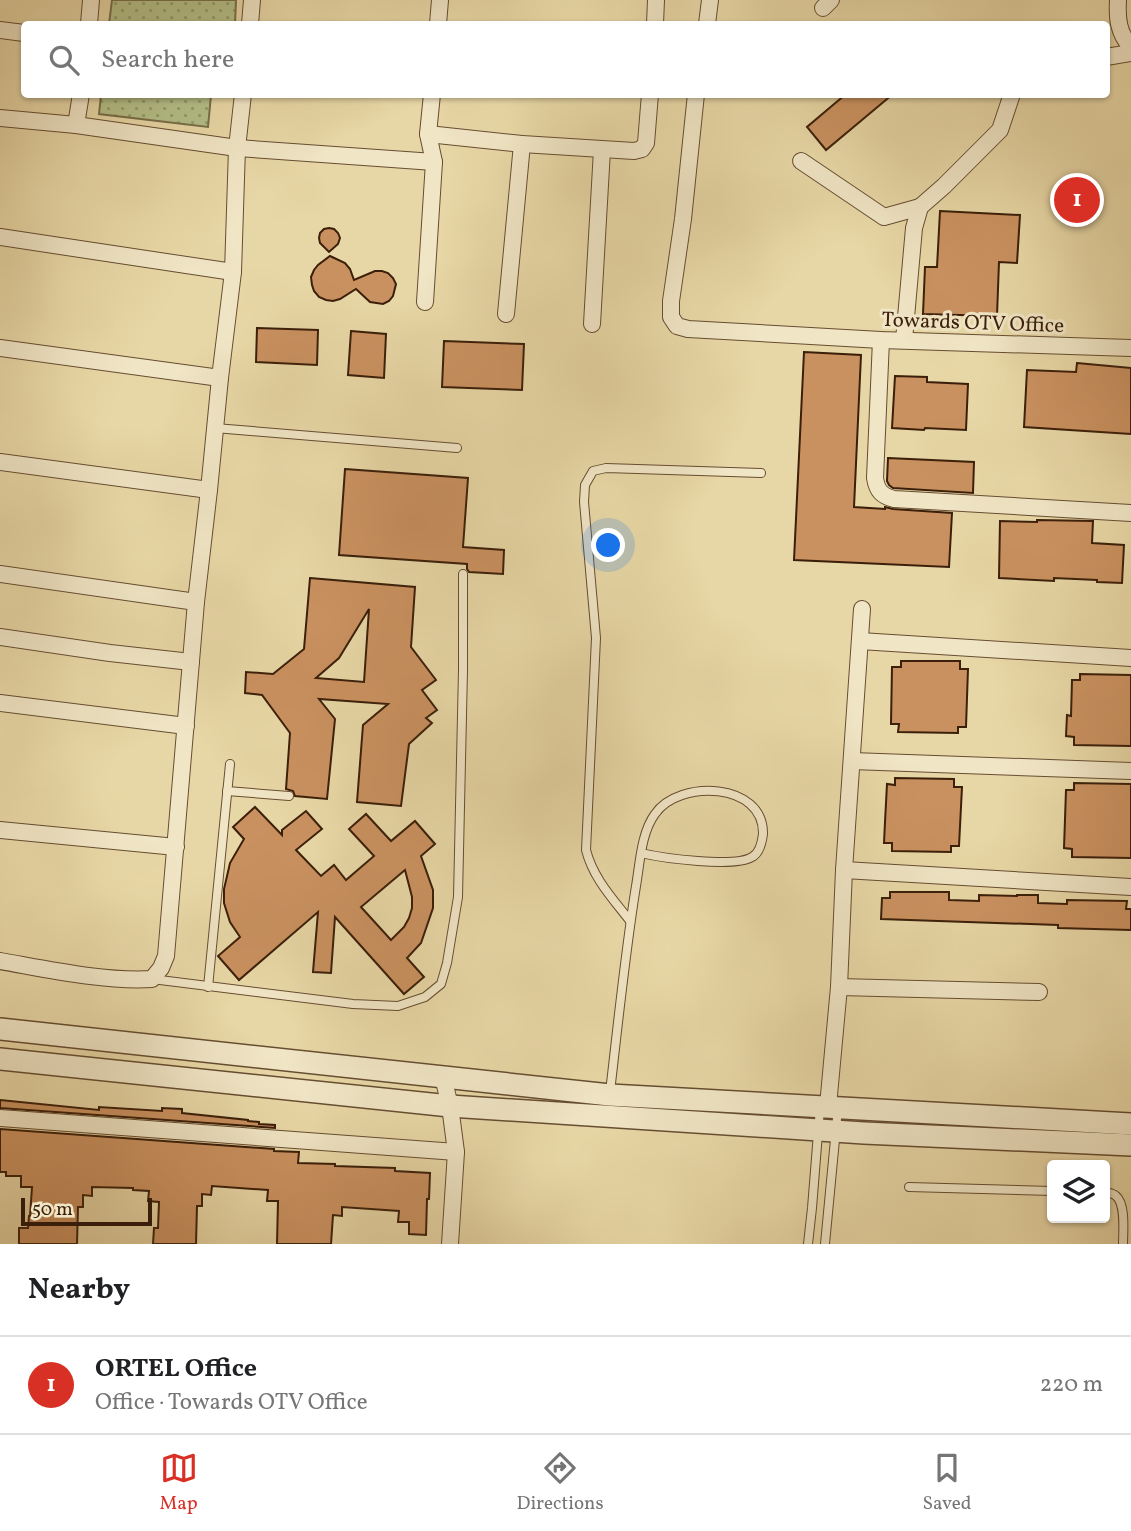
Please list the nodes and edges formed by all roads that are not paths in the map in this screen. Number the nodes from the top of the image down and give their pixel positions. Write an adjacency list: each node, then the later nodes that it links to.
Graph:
1 (92, 0): 7 (street)
2 (252, 0): 8 (street)
3 (440, 0): 9 (street)
4 (656, 0): 10 (street)
5 (710, 0): 11 (street)
6 (1118, 0): 14 (street)
7 (89, 21)
8 (250, 21)
9 (438, 21)
10 (655, 21)
11 (707, 21)
12 (0, 30): 13 (street)
13 (21, 33)
14 (1131, 47)
15 (1131, 53): 16 (street)
16 (1110, 56)
17 (79, 98): 24 (street)
18 (243, 98): 27 (street)
19 (432, 98): 25 (street)
20 (650, 98): 28 (street)
21 (696, 98): 37 (street, Towards OTV Office)
22 (1011, 98): 31 (street)
23 (0, 118): 24 (street)
24 (76, 125): 27 (street)
25 (428, 134): 26 (street); 30 (street)
26 (522, 144): 28 (street); 35 (street)
27 (237, 148): 30 (street); 33 (street)
28 (602, 150): 36 (street)
29 (801, 161): 31 (street)
30 (434, 162): 34 (street)
31 (920, 207): 38 (street)
32 (0, 237): 33 (street)
33 (233, 272): 41 (street)
34 (425, 302)
35 (506, 314)
36 (592, 324)
37 (881, 340): 38 (street, Towards OTV Office); 47 (street)
38 (904, 340): 40 (street, Towards OTV Office)
39 (0, 348): 41 (street)
40 (1131, 348)
41 (220, 378): 42 (street)
42 (215, 428): 43 (lane); 46 (street)
43 (457, 448)
44 (0, 462): 46 (street)
45 (761, 473): 68 (lane)
46 (209, 490): 50 (street)
47 (1131, 513)
48 (0, 574): 50 (street)
49 (463, 574): 71 (lane)
50 (196, 602): 55 (street)
51 (862, 609): 53 (street)
52 (0, 637): 55 (street)
53 (860, 641): 54 (street); 58 (street)
54 (1131, 658)
55 (191, 662): 57 (street)
56 (0, 703): 57 (street)
57 (186, 726): 64 (street)
58 (852, 761): 60 (street); 66 (street)
59 (230, 764): 61 (lane)
60 (1131, 771)
61 (227, 791): 62 (lane); 71 (lane)
62 (289, 796)
63 (0, 830): 64 (street)
64 (176, 847): 70 (street)
65 (641, 853): 65 (lane); 68 (lane)
66 (844, 870): 67 (street); 72 (street)
67 (1131, 887)
68 (630, 922): 77 (lane)
69 (0, 961): 70 (street)
70 (152, 979): 71 (lane)
71 (208, 987)
72 (839, 987): 73 (street); 79 (street)
73 (1039, 992)
74 (0, 1030): 76 (street)
75 (0, 1059): 78 (street)
76 (443, 1077): 77 (street); 78 (street)
77 (610, 1096): 79 (street)
78 (450, 1106): 82 (street); 84 (street)
79 (828, 1107): 81 (street); 82 (lane); 82 (lane)
80 (0, 1118): 84 (street)
81 (1131, 1124)
82 (827, 1130): 83 (street); 89 (lane); 90 (lane)
83 (1131, 1145)
84 (456, 1152): 88 (street)
85 (909, 1187): 86 (lane)
86 (1047, 1191)
87 (1110, 1193): 91 (lane)
88 (450, 1244)
89 (808, 1244)
90 (825, 1244)
91 (1123, 1244)

